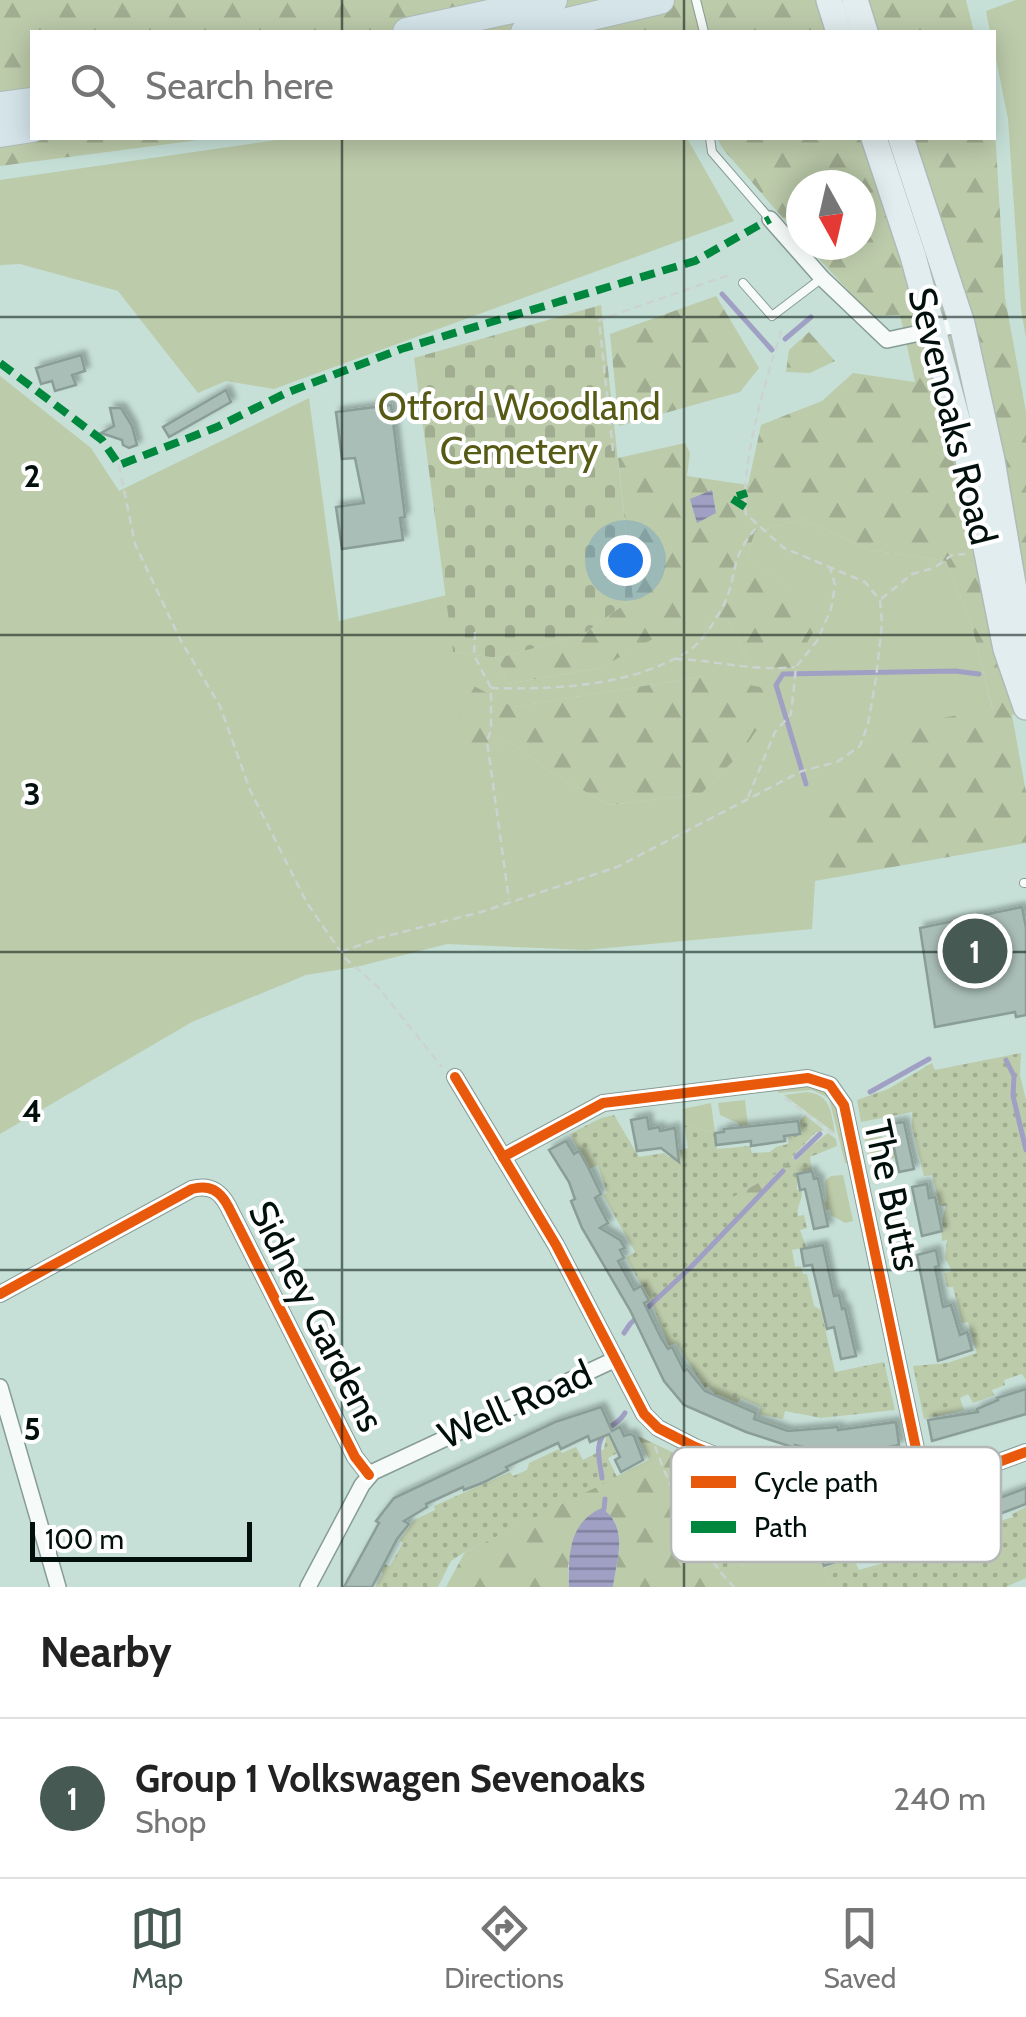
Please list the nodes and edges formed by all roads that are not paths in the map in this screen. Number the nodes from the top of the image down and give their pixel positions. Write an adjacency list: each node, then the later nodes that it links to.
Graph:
1 (553, 0): 6 (highway)
2 (660, 0): 7 (highway)
3 (696, 0): 8 (lane)
4 (829, 0): 9 (main road)
5 (855, 0): 10 (main road)
6 (416, 30)
7 (534, 30)
8 (704, 30)
9 (838, 30)
10 (864, 30)
11 (30, 102): 12 (highway)
12 (0, 106)
13 (30, 128): 14 (highway)
14 (0, 132)
15 (710, 140): 18 (lane)
16 (875, 140): 22 (main road, Sevenoaks Road)
17 (902, 140): 21 (main road, Sevenoaks Road)
18 (770, 219): 19 (street)
19 (822, 278): 20 (lane); 22 (street)
20 (742, 283)
21 (962, 324): 22 (street); 23 (main road, Sevenoaks Road)
22 (932, 328): 23 (main road, Sevenoaks Road)
23 (1025, 702)
24 (455, 1077): 25 (street)
25 (503, 1156): 27 (street); 30 (street, The Butts)
26 (0, 1294): 33 (street, Sidney Gardens)
27 (616, 1359): 29 (street); 33 (street, Well Road)
28 (0, 1387): 34 (street)
29 (696, 1447)
30 (916, 1447)
31 (1026, 1452): 32 (street)
32 (1001, 1462)
33 (370, 1475): 35 (street)
34 (58, 1587)
35 (308, 1587)

